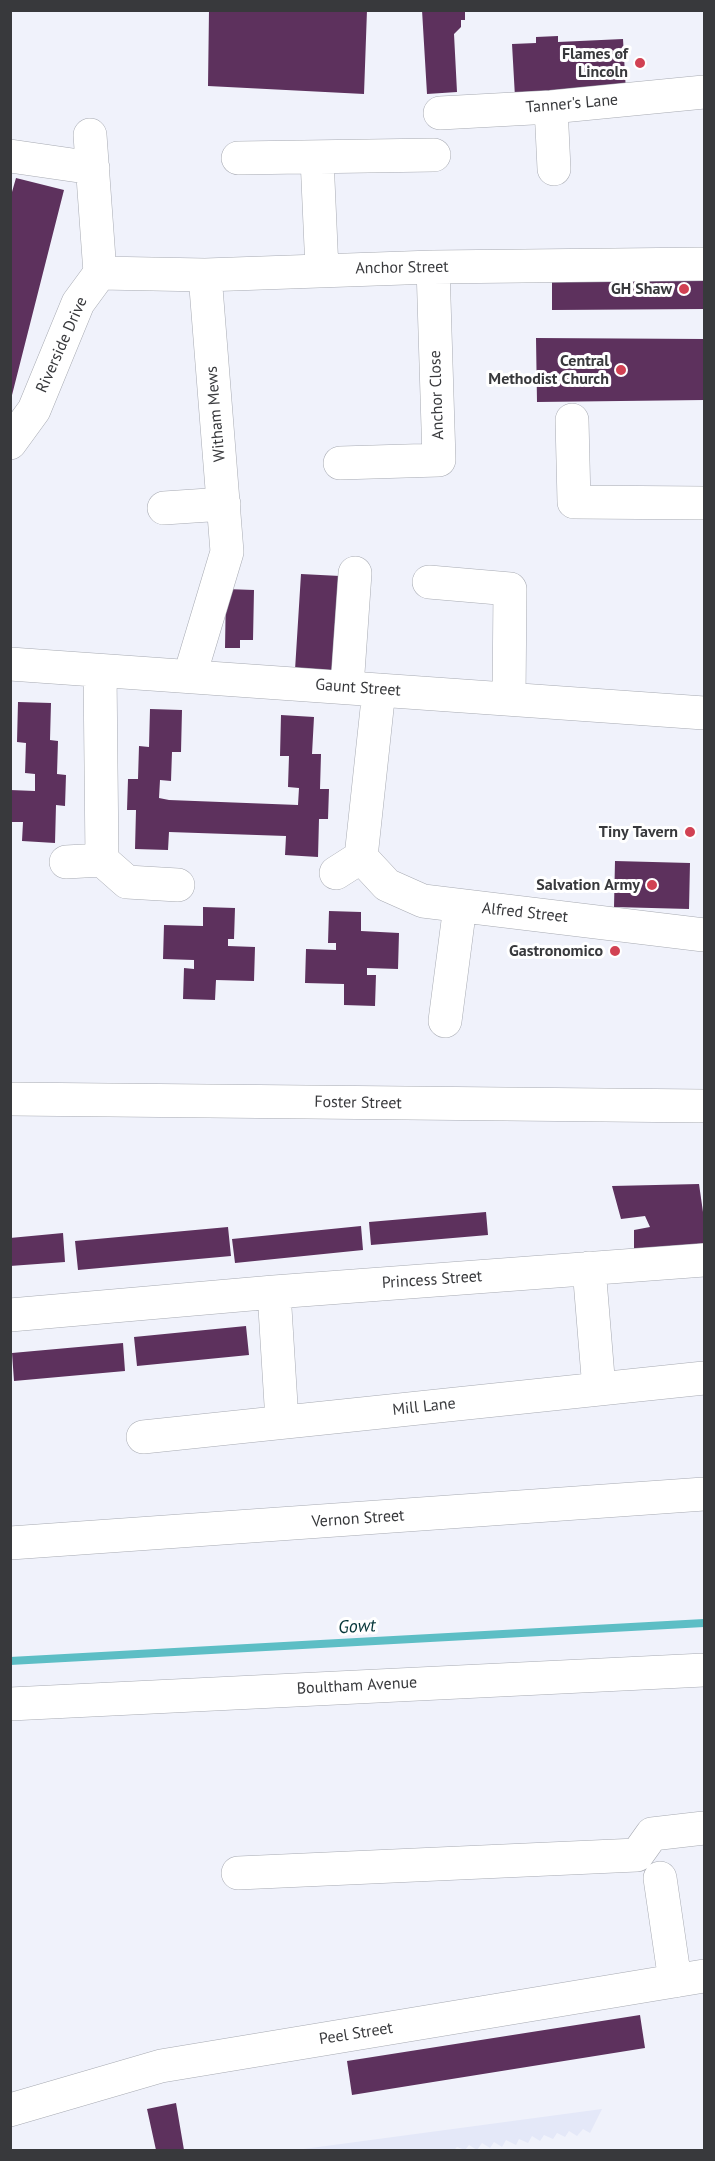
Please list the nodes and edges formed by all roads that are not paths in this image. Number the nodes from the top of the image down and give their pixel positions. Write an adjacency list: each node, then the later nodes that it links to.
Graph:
1 (705, 92): 2 (street, Tanner's Lane)
2 (551, 107): 3 (street, Tanner's Lane); 10 (street)
3 (440, 113)
4 (90, 135): 9 (street)
5 (434, 155): 8 (street)
6 (10, 156): 9 (street)
7 (238, 158): 8 (street)
8 (317, 158): 13 (street)
9 (93, 168): 14 (street)
10 (554, 169)
11 (705, 264): 12 (street, Anchor Street)
12 (433, 267): 13 (street, Anchor Street); 18 (street, Anchor Close)
13 (322, 270): 15 (street, Anchor Street)
14 (100, 273): 15 (street, Anchor Street); 17 (street, Riverside Drive)
15 (205, 275): 20 (street, Witham Mews)
16 (572, 420): 19 (street)
17 (10, 444)
18 (340, 463)
19 (705, 503)
20 (224, 504): 21 (street); 26 (street, Witham Mews)
21 (164, 507)
22 (356, 573): 27 (street, Alfred Street)
23 (429, 582): 28 (street)
24 (10, 664): 25 (street, Gaunt Street)
25 (100, 671): 26 (street, Gaunt Street); 30 (street)
26 (190, 675): 27 (street, Gaunt Street)
27 (363, 688): 28 (street, Gaunt Street); 33 (street, Alfred Street)
28 (509, 699): 29 (street, Gaunt Street)
29 (705, 713)
30 (102, 860): 31 (street); 32 (street)
31 (66, 862)
32 (178, 885)
33 (460, 906): 34 (street, Alfred Street); 35 (street)
34 (705, 935)
35 (445, 1021)
36 (10, 1099): 37 (street, Foster Street)
37 (705, 1106)
38 (705, 1260): 39 (street, Princess Street)
39 (589, 1268): 40 (street, Princess Street); 43 (street)
40 (274, 1292): 41 (street, Princess Street); 44 (street)
41 (10, 1315)
42 (705, 1378): 43 (street, Mill Lane)
43 (599, 1389): 44 (street, Mill Lane)
44 (282, 1421): 45 (street, Mill Lane)
45 (143, 1437)
46 (705, 1494): 47 (street, Vernon Street)
47 (10, 1543)
48 (705, 1670): 49 (street, Boultham Avenue)
49 (10, 1704)
50 (705, 1828): 51 (street)
51 (238, 1873)
52 (660, 1878): 53 (street)
53 (690, 1979): 54 (street, Peel Street)
54 (10, 2109)

